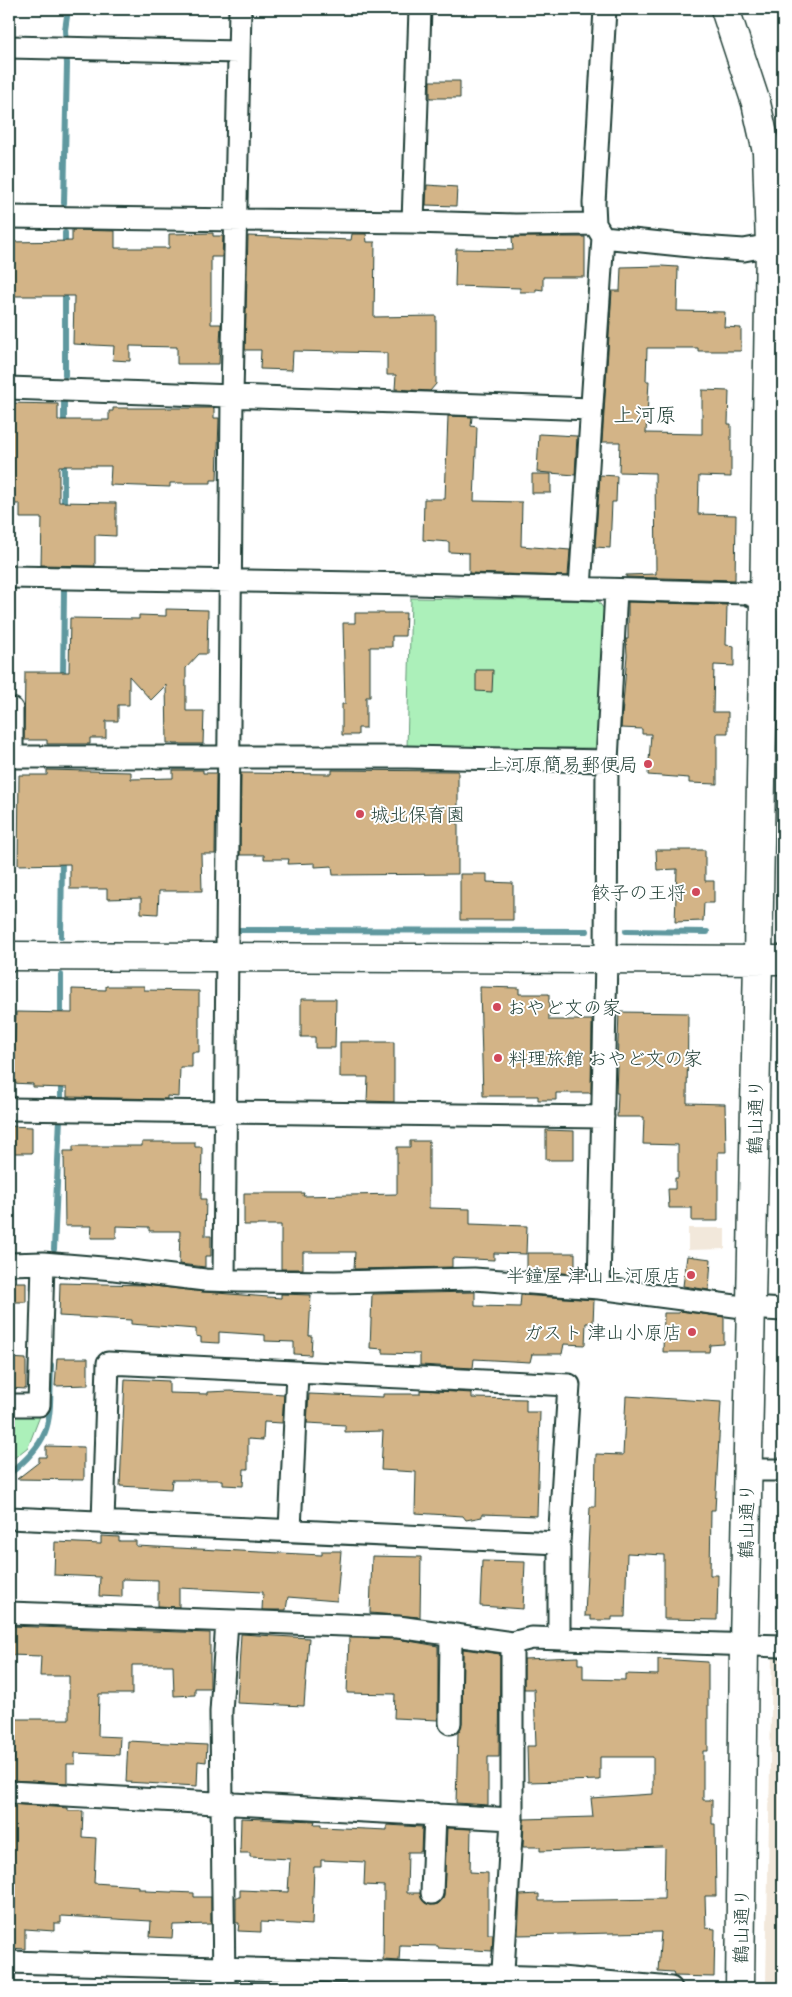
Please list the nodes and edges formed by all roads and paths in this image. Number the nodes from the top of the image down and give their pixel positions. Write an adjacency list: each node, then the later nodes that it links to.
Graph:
1 (240, 9): 6 (street)
2 (420, 9): 9 (street)
3 (605, 9): 10 (street)
4 (725, 9): 11 (street, 鶴山通り)
5 (9, 47): 6 (street)
6 (239, 52): 8 (street)
7 (9, 217): 8 (street)
8 (235, 219): 9 (street); 13 (street)
9 (413, 222): 10 (street)
10 (599, 231): 11 (street); 14 (street)
11 (776, 245): 19 (street, 鶴山通り)
12 (9, 388): 13 (street)
13 (232, 396): 14 (street); 16 (street)
14 (591, 408): 17 (street)
15 (9, 577): 16 (street)
16 (230, 581): 17 (street); 22 (street)
17 (580, 588): 18 (street)
18 (616, 590): 19 (street); 23 (street)
19 (774, 600): 27 (street, 鶴山通り)
20 (12, 709): 21 (street)
21 (10, 757): 22 (street)
22 (228, 757): 23 (street); 25 (street)
23 (607, 760): 26 (street)
24 (9, 956): 25 (street)
25 (226, 956): 26 (street); 29 (street)
26 (606, 959): 27 (street); 30 (street)
27 (771, 960): 35 (street, 鶴山通り)
28 (9, 1109): 29 (street)
29 (225, 1113): 30 (street); 33 (street)
30 (603, 1117): 34 (street)
31 (44, 1263): 32 (street); 33 (street); 38 (street)
32 (9, 1264)
33 (224, 1280): 34 (street)
34 (599, 1288): 35 (street)
35 (750, 1308): 36 (street); 39 (street, 鶴山通り)
36 (783, 1310)
37 (297, 1373): 42 (street); 43 (street); 44 (street)
38 (9, 1405)
39 (747, 1470): 40 (street); 50 (street, 鶴山通り)
40 (783, 1470)
41 (9, 1518): 42 (street)
42 (103, 1522): 43 (street)
43 (290, 1530): 44 (street)
44 (559, 1543): 48 (street)
45 (9, 1613): 46 (street)
46 (226, 1621): 47 (street); 54 (street)
47 (451, 1634): 49 (street); 52 (street)
48 (559, 1639): 49 (street); 50 (street)
49 (512, 1643): 56 (street)
50 (744, 1645): 51 (street); 62 (street, 鶴山通り)
51 (783, 1646)
52 (450, 1722)
53 (9, 1792): 54 (street)
54 (223, 1803): 55 (street); 59 (street)
55 (435, 1814): 56 (street); 57 (street)
56 (512, 1819): 60 (street)
57 (432, 1893)
58 (9, 1962): 59 (street)
59 (224, 1978): 60 (street)
60 (502, 1982): 61 (street)
61 (671, 1988)
62 (740, 1988)

